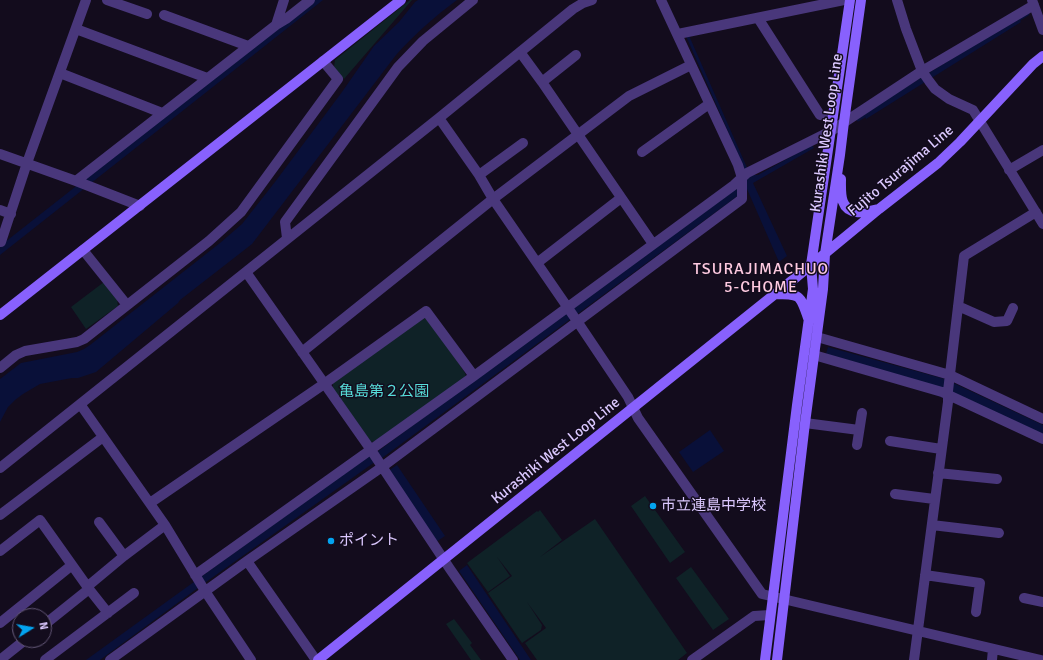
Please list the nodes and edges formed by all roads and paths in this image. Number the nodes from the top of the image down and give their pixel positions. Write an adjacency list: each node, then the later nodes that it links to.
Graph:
1 (86, 0): 19 (street)
2 (107, 0): 15 (street)
3 (284, 0): 18 (street)
4 (310, 0): 18 (street)
5 (401, 0): 26 (main road)
6 (473, 0): 58 (street)
7 (592, 0): 13 (street)
8 (662, 0): 21 (street)
9 (844, 0): 17 (street)
10 (850, 0): 34 (main road, Kurashiki West Loop Line)
11 (861, 0): 36 (main road, Kurashiki West Loop Line)
12 (897, 0): 29 (street)
13 (576, 3): 23 (street)
14 (1033, 3): 20 (street); 29 (street)
15 (146, 14)
16 (164, 15): 22 (street)
17 (758, 18): 21 (street); 34 (street)
18 (276, 25): 22 (street)
19 (76, 29): 28 (street); 30 (street)
20 (1043, 30)
21 (678, 34): 27 (street)
22 (248, 46): 30 (street)
23 (520, 52): 31 (street); 35 (street)
24 (576, 55): 31 (street)
25 (1043, 56): 37 (main road, Fujito Tsurajima Line)
26 (323, 61): 52 (main road); 67 (street)
27 (691, 65): 32 (street); 39 (street)
28 (60, 73): 33 (street); 45 (street)
29 (925, 75): 36 (street); 37 (street)
30 (207, 78): 33 (street)
31 (542, 82): 39 (street)
32 (709, 104): 42 (street); 48 (street)
33 (162, 113): 49 (street)
34 (833, 116): 38 (main road, Kurashiki West Loop Line)
35 (440, 118): 47 (street); 58 (street)
36 (844, 122): 38 (street); 44 (main road, Kurashiki West Loop Line)
37 (980, 122): 46 (street); 53 (main road, Fujito Tsurajima Line)
38 (831, 131): 48 (street); 64 (main road, Kurashiki West Loop Line)
39 (578, 135): 50 (street); 51 (street)
40 (523, 143): 47 (street)
41 (1043, 150): 46 (street)
42 (642, 152)
43 (0, 154): 45 (street)
44 (840, 155): 53 (main road); 62 (main road, Kurashiki West Loop Line)
45 (27, 163): 49 (street); 56 (street)
46 (1009, 170): 55 (street)
47 (479, 175): 51 (street)
48 (742, 180): 60 (street); 72 (street)
49 (82, 183): 52 (street)
50 (621, 198): 60 (street); 63 (street)
51 (493, 199): 63 (street); 75 (street)
52 (140, 206): 61 (main road)
53 (880, 209): 62 (main road, Fujito Tsurajima Line)
54 (0, 210): 56 (street)
55 (1036, 212): 57 (street); 68 (street)
56 (11, 214): 59 (street)
57 (1043, 224)
58 (287, 238): 65 (street)
59 (0, 242)
60 (653, 244): 69 (street)
61 (83, 250): 67 (street); 71 (main road)
62 (825, 254): 64 (main road, Kurashiki West Loop Line); 74 (main road)
63 (537, 263): 69 (street)
64 (812, 265): 66 (main road, Kurashiki West Loop Line); 73 (main road)
65 (246, 272): 75 (street); 82 (street)
66 (775, 294): 73 (main road); 83 (main road, Kurashiki West Loop Line)
67 (127, 305): 77 (street)
68 (958, 306): 70 (street); 79 (street)
69 (567, 308): 72 (street); 78 (street)
70 (1014, 308)
71 (0, 315)
72 (576, 319): 83 (street); 94 (street)
73 (809, 320): 116 (main road)
74 (817, 337): 76 (main road); 79 (street)
75 (302, 352): 80 (street)
76 (814, 355): 81 (street); 86 (main road)
77 (0, 368)
78 (474, 376): 80 (street); 93 (street)
79 (950, 378): 81 (street); 85 (street)
80 (324, 384): 93 (street); 100 (street)
81 (948, 393): 89 (street); 92 (street)
82 (80, 404): 88 (street); 95 (street)
83 (633, 408): 108 (main road, Kurashiki West Loop Line); 116 (street)
84 (862, 413): 87 (street)
85 (1043, 419)
86 (805, 423): 87 (street); 118 (main road)
87 (859, 430): 91 (street)
88 (103, 437): 100 (street); 101 (street)
89 (1043, 439)
90 (890, 441): 92 (street)
91 (857, 445)
92 (941, 449): 96 (street)
93 (372, 452): 94 (street); 112 (street)
94 (381, 465): 108 (street); 109 (street)
95 (0, 468)
96 (938, 473): 97 (street); 99 (street)
97 (997, 479)
98 (895, 494): 99 (street)
99 (934, 499): 104 (street)
100 (150, 503): 103 (street)
101 (0, 515)
102 (99, 522): 107 (street)
103 (165, 525): 107 (street); 112 (street)
104 (932, 526): 105 (street); 111 (street)
105 (999, 533)
106 (0, 551): 110 (street)
107 (124, 556): 113 (street)
108 (444, 560): 132 (main road, Kurashiki West Loop Line); 133 (street)
109 (247, 561): 114 (street); 132 (street)
110 (72, 565): 113 (street); 124 (street)
111 (925, 575): 120 (street); 125 (street)
112 (196, 576): 114 (street)
113 (88, 588): 121 (street); 123 (street)
114 (204, 589): 130 (street); 131 (street)
115 (134, 593): 121 (street)
116 (773, 597): 118 (street); 122 (main road)
117 (1024, 598): 119 (street)
118 (784, 599): 125 (street); 136 (main road)
119 (1043, 602)
120 (976, 612)
121 (108, 613): 129 (street)
122 (770, 615): 134 (street); 135 (main road)
123 (52, 618)
124 (0, 623)
125 (917, 631): 127 (street); 137 (street)
126 (15, 648): 128 (street)
127 (993, 649): 138 (street); 139 (street)
128 (0, 660)
129 (45, 660)
130 (110, 660)
131 (251, 660)
132 (317, 660)
133 (513, 660)
134 (692, 660)
135 (765, 660)
136 (777, 660)
137 (914, 660)
138 (992, 660)
139 (1041, 660)

